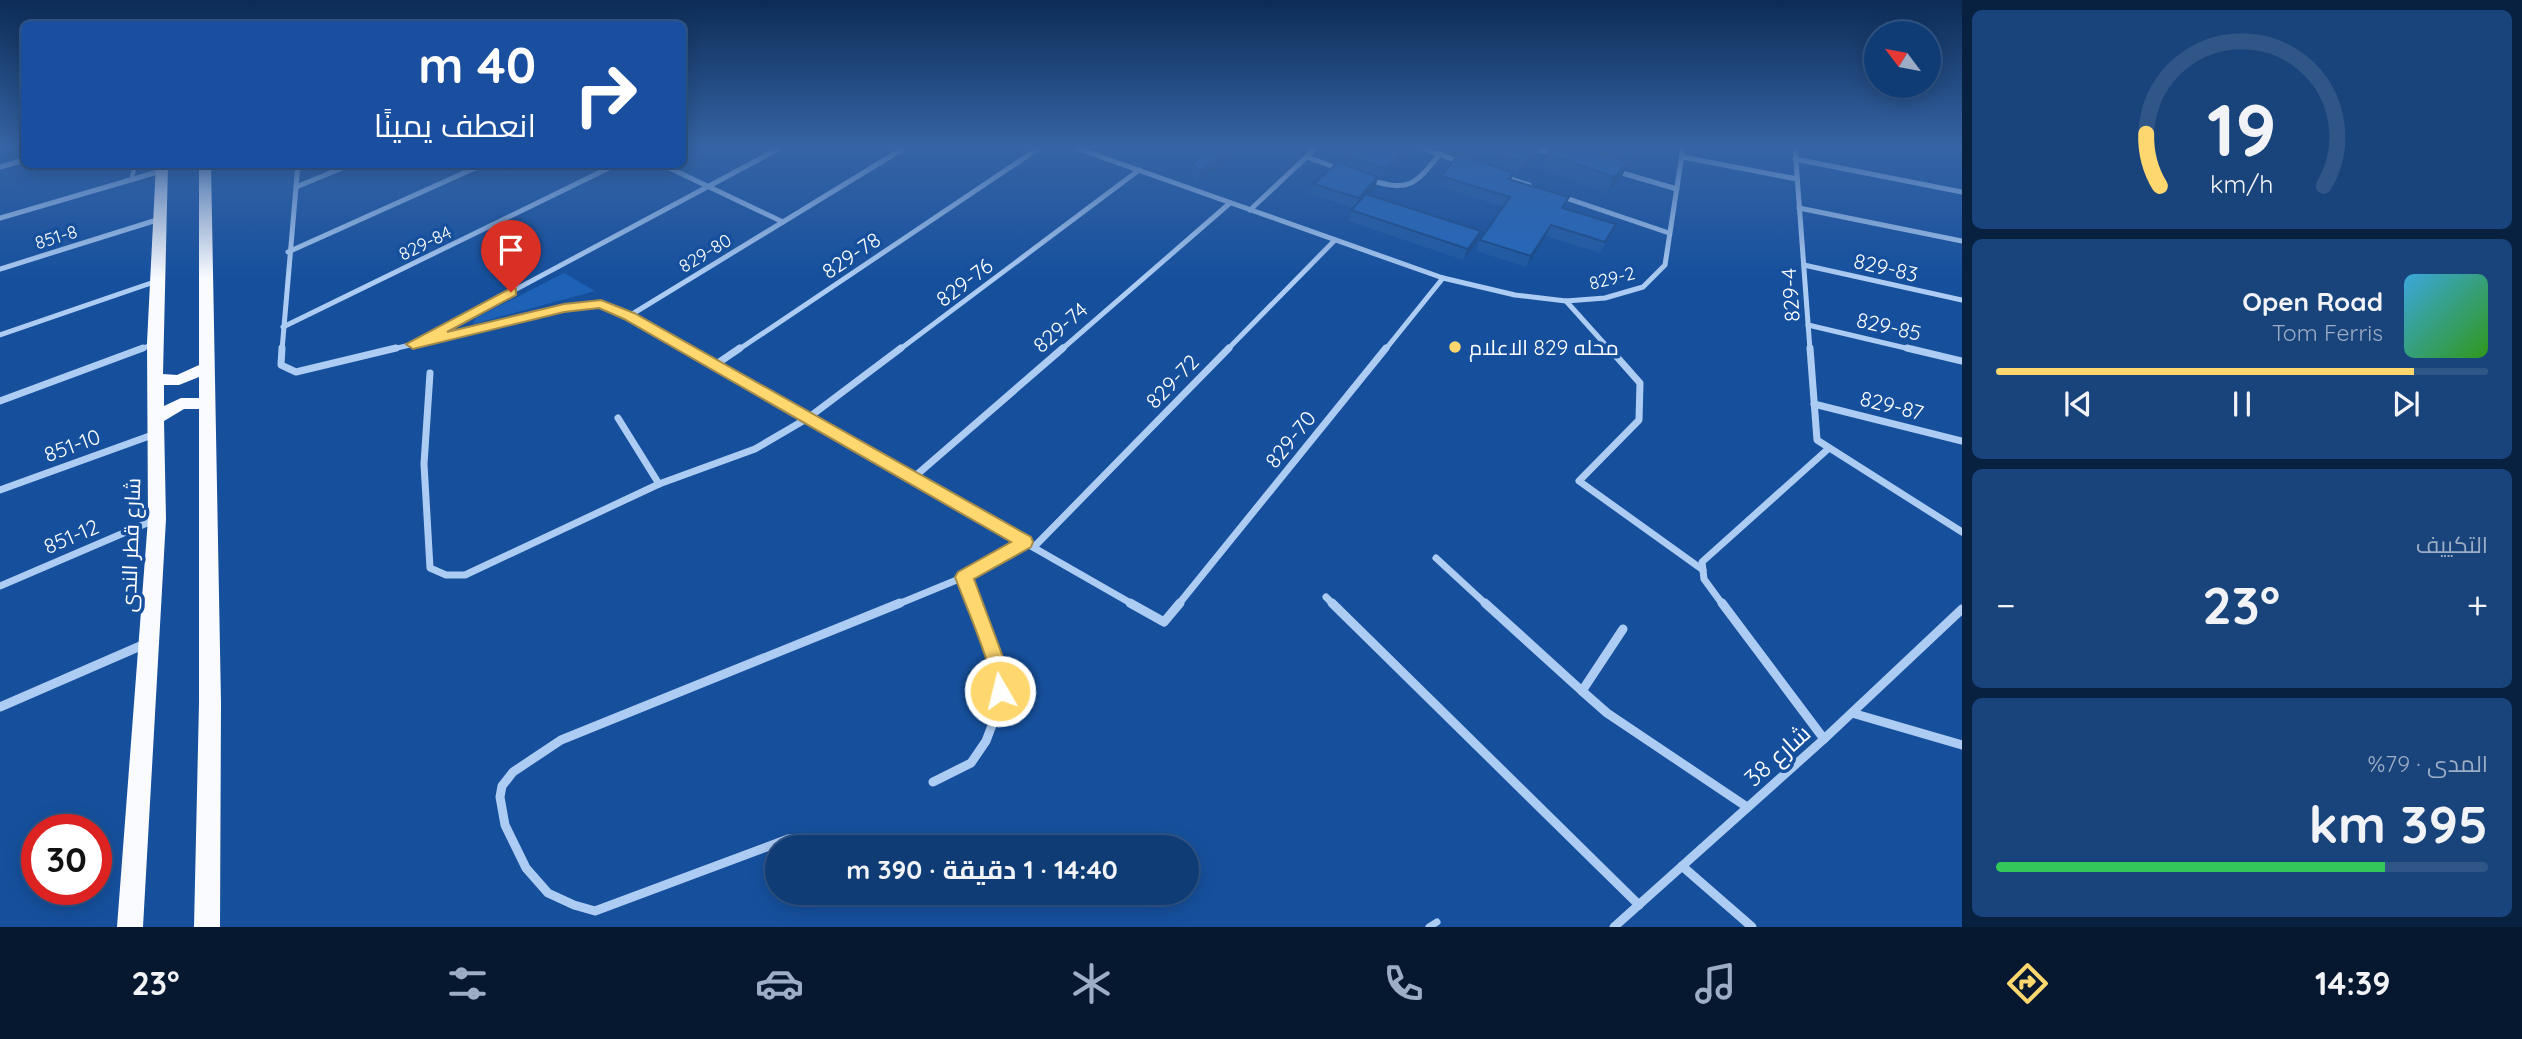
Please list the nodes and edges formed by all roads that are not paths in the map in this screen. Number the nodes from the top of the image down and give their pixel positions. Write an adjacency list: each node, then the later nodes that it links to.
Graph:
1 (88, 191): 20 (street)
2 (161, 191): 21 (main road, شارع قطر الندى)
3 (205, 191): 41 (main road)
4 (295, 191): 26 (street)
5 (423, 191): 26 (street)
6 (561, 191): 35 (street, 829-84)
7 (700, 191): 38 (street)
8 (717, 191): 22 (street)
9 (833, 191): 22 (street, 829-80)
10 (974, 191): 40 (street, 829-78)
11 (1111, 191): 48 (street, 829-76)
12 (1198, 191): 17 (street, 829-2)
13 (1270, 191): 19 (street)
14 (1677, 191): 23 (street, 829-2)
15 (1798, 191): 18 (street, 829-4)
16 (1554, 194): 23 (street)
17 (1230, 203): 19 (street, 829-2); 52 (street, 829-74)
18 (1799, 208): 25 (street); 27 (street, 829-4)
19 (1250, 210): 24 (street, 829-2)
20 (0, 218)
21 (160, 219): 28 (street, 851-8); 30 (main road, شارع قطر الندى)
22 (783, 222): 33 (street, 829-80)
23 (1669, 233): 32 (street, 829-2)
24 (1335, 240): 29 (street, 829-2); 58 (street, 829-72)
25 (1962, 242)
26 (288, 252): 35 (street)
27 (1804, 265): 31 (street, 829-83); 34 (street, 829-4)
28 (0, 269)
29 (1443, 278): 32 (street, 829-2); 58 (street, 829-70)
30 (157, 281): 36 (street); 37 (main road, شارع قطر الندى)
31 (1962, 300)
32 (1566, 301): 60 (street)
33 (629, 316): 38 (street); 40 (street)
34 (1808, 325): 39 (street, 829-85); 46 (street, 829-4)
35 (283, 327): 38 (street)
36 (0, 335)
37 (155, 343): 43 (main road, شارع قطر الندى); 44 (street)
38 (413, 344)
39 (1962, 360)
40 (715, 365): 48 (street)
41 (207, 367): 43 (main road); 45 (main road)
42 (430, 373): 53 (street, 829-76)
43 (155, 379): 49 (main road, شارع قطر الندى)
44 (0, 401)
45 (207, 403): 49 (main road); 78 (main road)
46 (1814, 404): 50 (street, 829-87); 51 (street, 829-4)
47 (618, 418): 53 (street)
48 (808, 418): 52 (street); 53 (street, 829-76)
49 (156, 426): 54 (street, 851-10); 55 (main road, شارع قطر الندى)
50 (1962, 441)
51 (1828, 449): 56 (street); 60 (street)
52 (913, 478): 57 (street)
53 (659, 484)
54 (0, 490)
55 (157, 519): 62 (street, 851-12); 66 (main road, شارع قطر الندى)
56 (1962, 532)
57 (1025, 542): 58 (street); 61 (street)
58 (1034, 547)
59 (1436, 558): 67 (street)
60 (1703, 570): 70 (street)
61 (964, 577): 72 (street); 74 (street)
62 (0, 586)
63 (1326, 597): 76 (street)
64 (1962, 609): 69 (street, شارع 38)
65 (1623, 629): 67 (street)
66 (149, 642): 68 (street); 77 (main road, شارع قطر الندى)
67 (1583, 691): 73 (street)
68 (0, 708)
69 (1852, 713): 70 (street, شارع 38); 71 (street)
70 (1824, 738): 73 (street, شارع 38)
71 (1962, 745)
72 (933, 782)
73 (1747, 807): 75 (street, شارع 38)
74 (765, 848)
75 (1682, 866): 76 (street, شارع 38); 80 (street)
76 (1639, 905): 79 (street, شارع 38)
77 (130, 927)
78 (207, 927)
79 (1614, 927)
80 (1752, 927)

